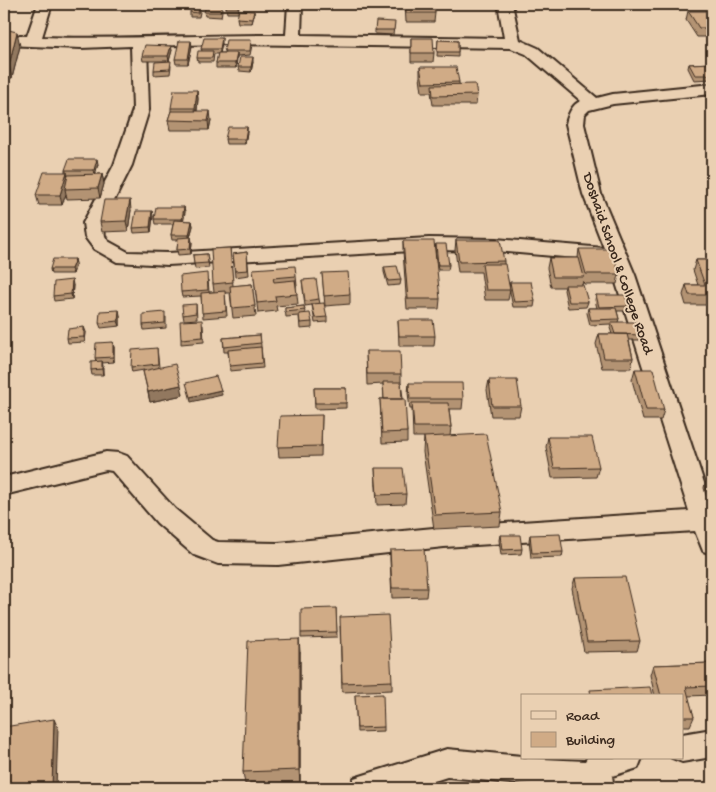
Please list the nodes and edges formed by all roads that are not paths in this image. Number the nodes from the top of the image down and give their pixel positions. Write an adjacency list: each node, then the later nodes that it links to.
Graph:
1 (44, 4): 6 (street)
2 (295, 4): 5 (street)
3 (505, 4): 8 (street)
4 (4, 40): 6 (street)
5 (293, 40): 7 (street); 8 (street)
6 (33, 41): 7 (street)
7 (139, 41): 11 (street)
8 (513, 43): 10 (street)
9 (712, 89): 10 (street, Doshaid School & College Road)
10 (594, 104): 11 (street, Doshaid School & College Road)
11 (617, 256): 13 (street, Doshaid School & College Road)
12 (4, 486): 13 (street)
13 (704, 520): 14 (street, Doshaid School & College Road)
14 (712, 544)
15 (712, 743): 16 (street)
16 (684, 748)
17 (618, 760): 18 (street)
18 (598, 782): 19 (street)
19 (365, 788)

